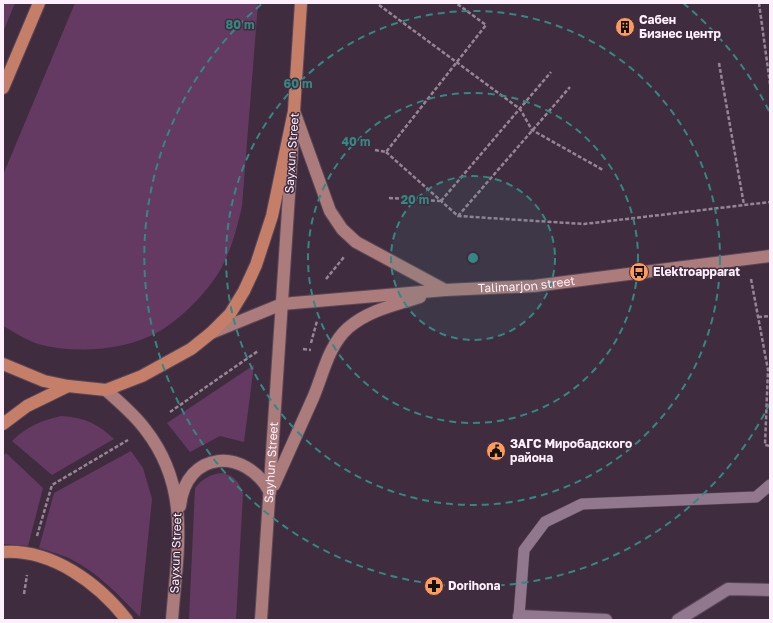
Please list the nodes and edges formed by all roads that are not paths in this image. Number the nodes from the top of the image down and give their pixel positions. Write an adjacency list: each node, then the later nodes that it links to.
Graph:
1 (40, 3): 3 (main road)
2 (301, 3): 4 (main road, Sayxun Street)
3 (3, 88)
4 (294, 111): 6 (main road); 7 (main road, Sayxun Street); 8 (main road)
5 (770, 256): 6 (main road, Talimarjon street)
6 (445, 290): 7 (main road, Talimarjon street); 14 (main road)
7 (282, 304): 8 (main road, Talimarjon street); 14 (main road, Sayhun Street)
8 (211, 333): 11 (main road)
9 (3, 364): 10 (main road)
10 (68, 386): 11 (main road); 12 (main road)
11 (106, 390): 15 (main road, Sayxun Street)
12 (3, 424)
13 (770, 485): 18 (lane)
14 (270, 492): 15 (main road); 21 (main road, Sayhun Street)
15 (179, 518): 20 (main road, Sayxun Street)
16 (3, 552): 19 (main road)
17 (770, 590): 23 (street)
18 (519, 618): 22 (street)
19 (127, 620)
20 (172, 620)
21 (261, 620)
22 (606, 620)
23 (678, 620)

